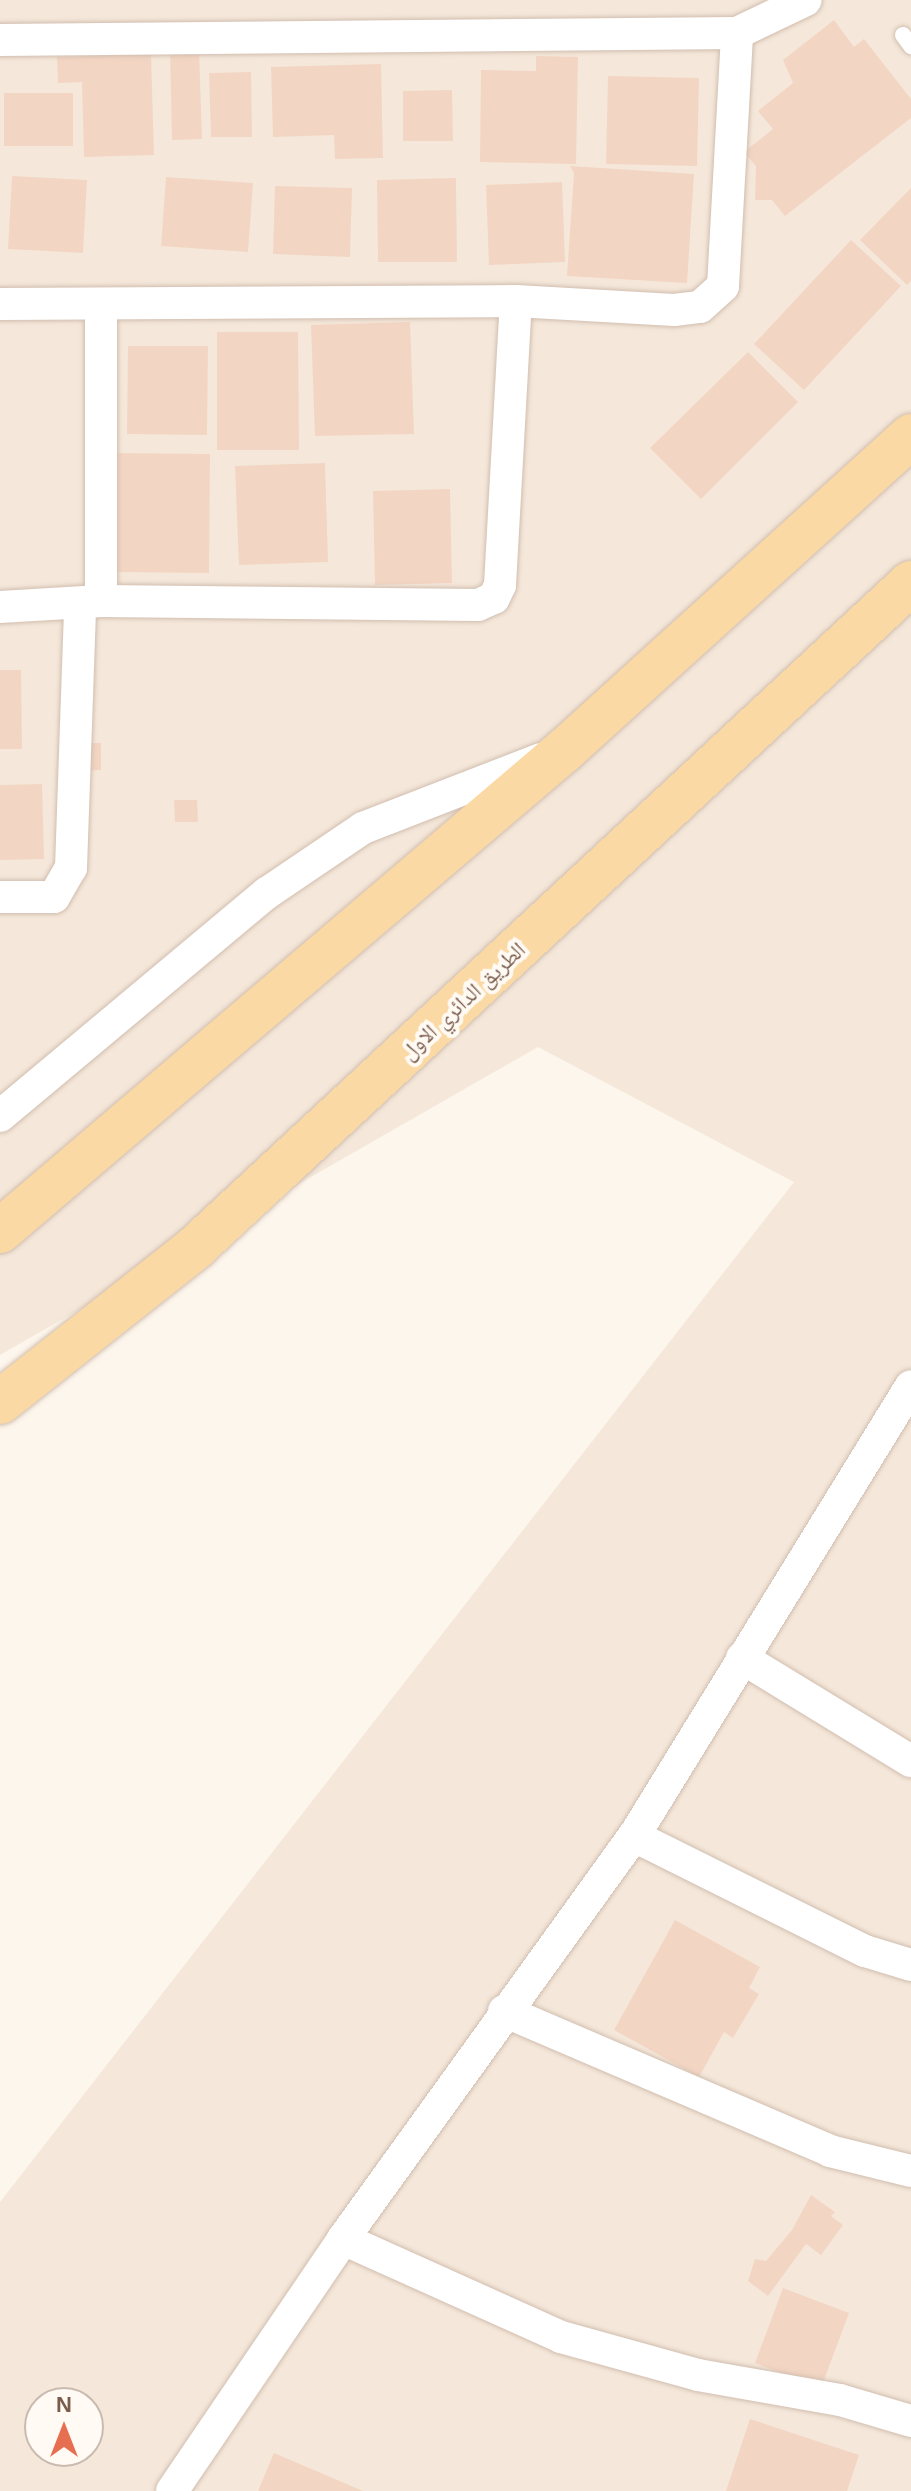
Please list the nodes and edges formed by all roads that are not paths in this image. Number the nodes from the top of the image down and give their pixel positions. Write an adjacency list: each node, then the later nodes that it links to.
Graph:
1 (806, 0): 2 (street)
2 (737, 33): 3 (street); 4 (street)
3 (0, 40)
4 (516, 301): 6 (street); 9 (street)
5 (0, 304): 6 (street)
6 (101, 306): 9 (street)
7 (911, 436): 11 (main road)
8 (911, 583): 16 (main road, الطريق الدائري الاول)
9 (90, 603): 10 (street); 12 (street)
10 (0, 607)
11 (566, 749): 13 (street); 14 (main road)
12 (0, 897)
13 (0, 1116)
14 (0, 1231)
15 (911, 1386): 17 (street)
16 (0, 1402)
17 (742, 1658): 18 (street); 19 (street)
18 (911, 1761)
19 (634, 1836): 20 (street); 21 (street)
20 (911, 1965)
21 (504, 2011): 22 (street); 23 (street)
22 (911, 2171)
23 (343, 2239): 24 (street); 25 (street)
24 (911, 2421)
25 (172, 2491)

